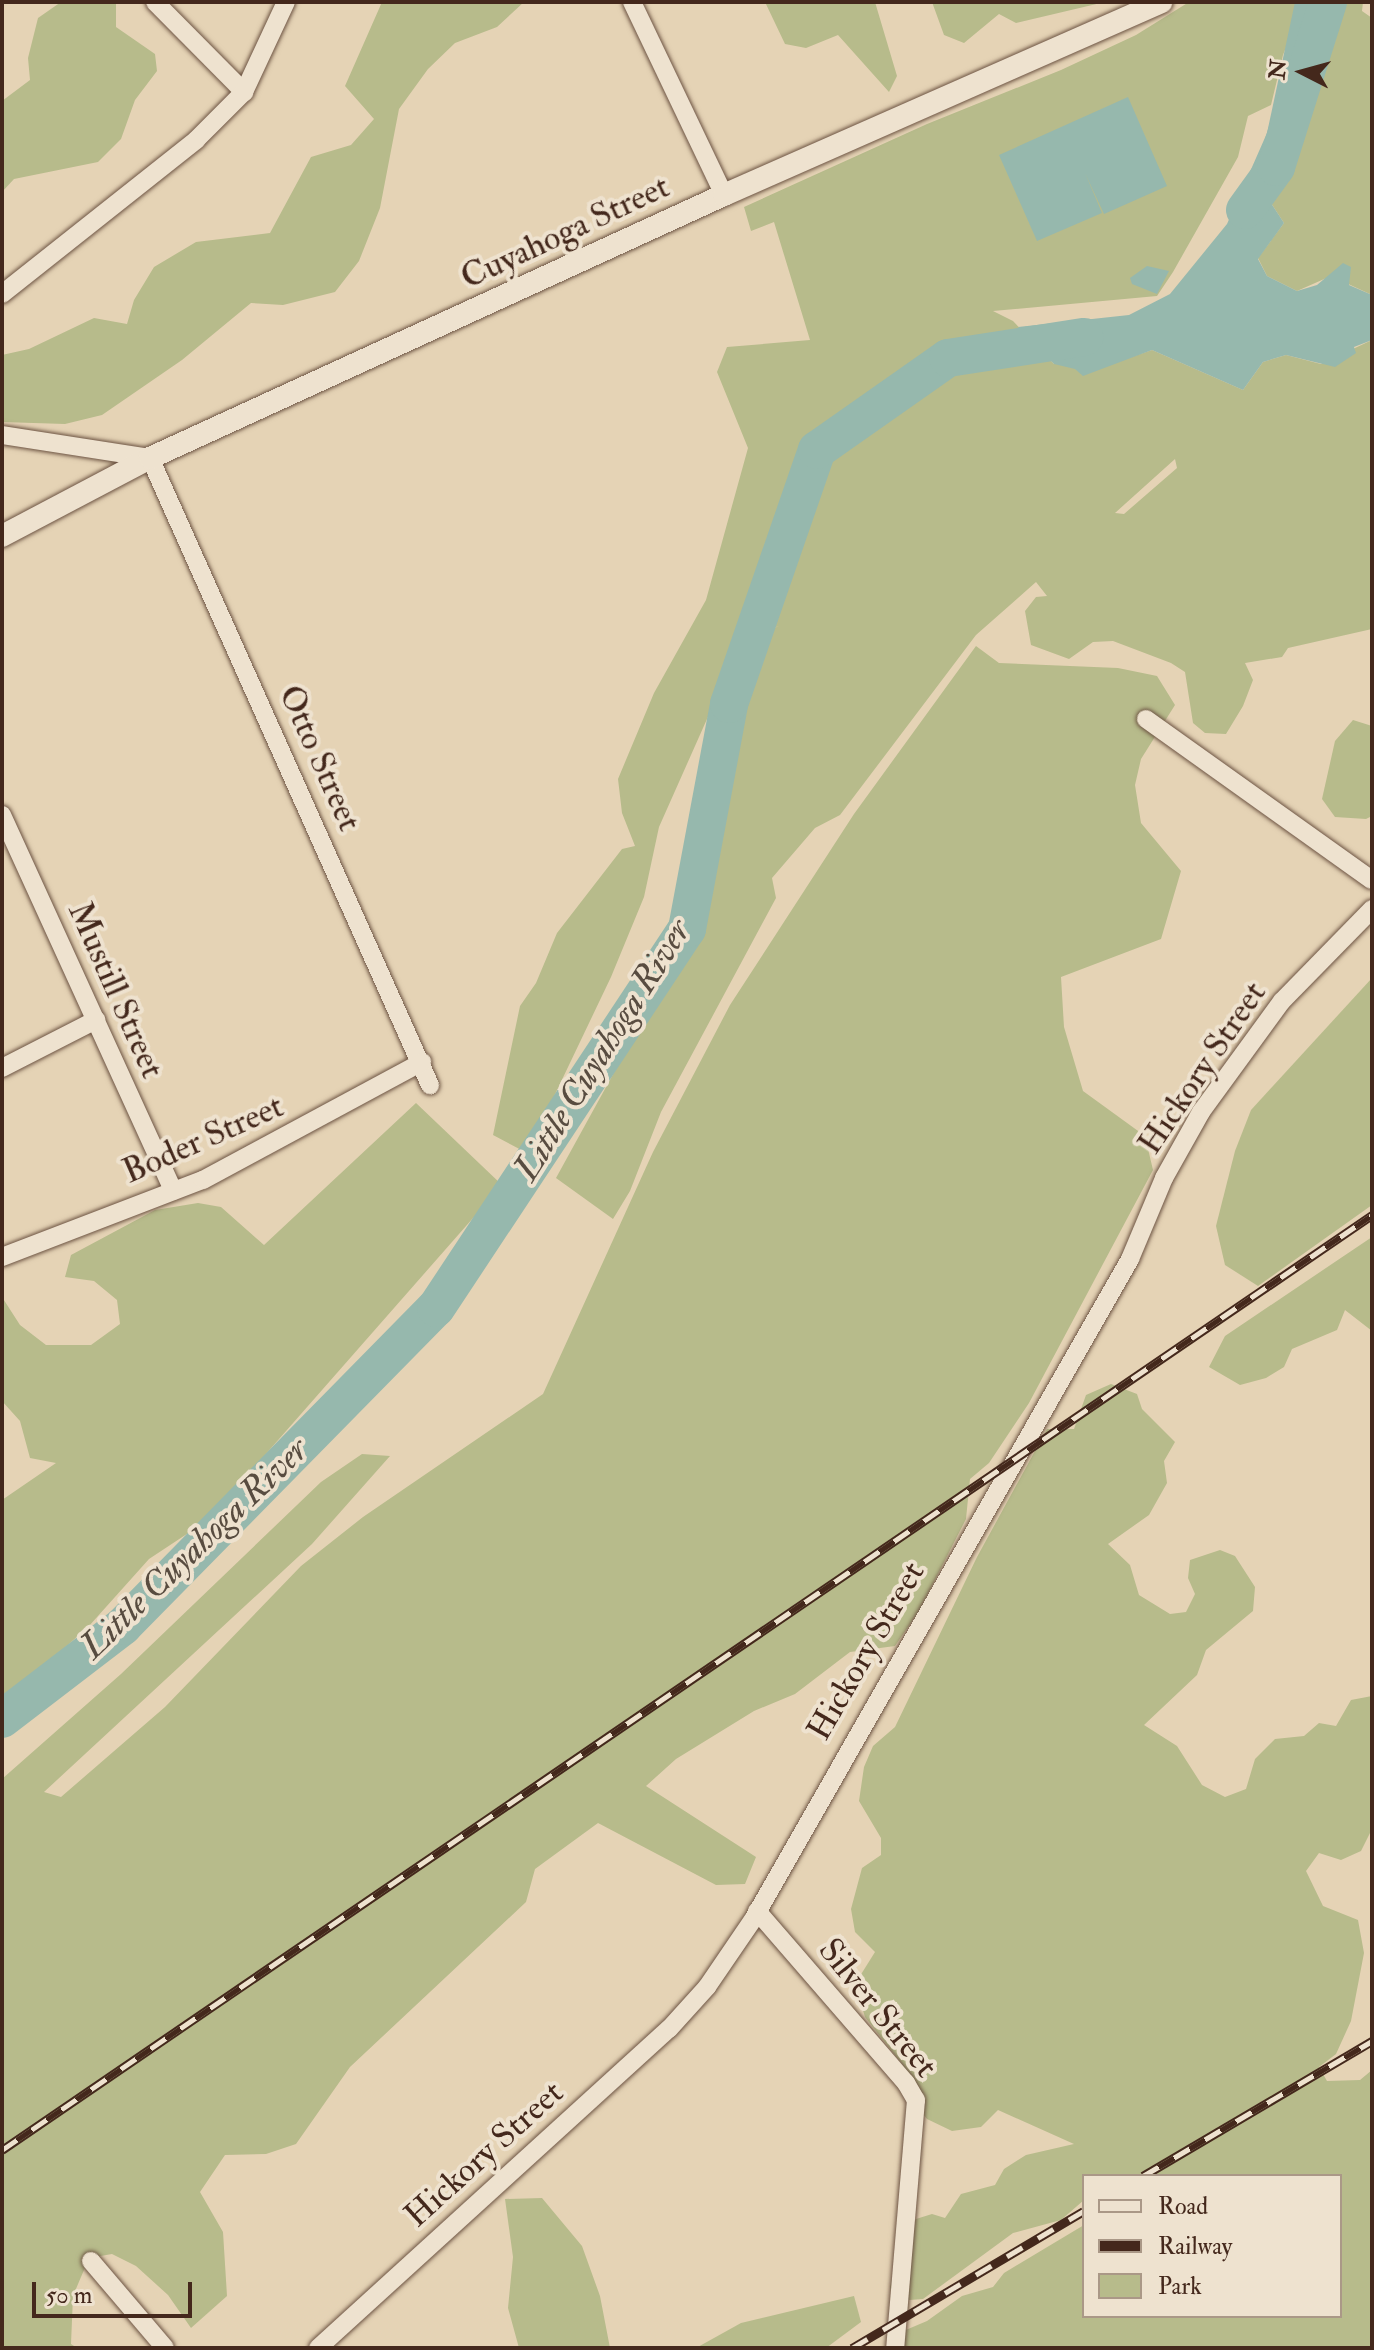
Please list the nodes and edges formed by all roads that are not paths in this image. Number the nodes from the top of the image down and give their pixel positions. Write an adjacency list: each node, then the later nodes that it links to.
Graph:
1 (155, 2): 5 (street)
2 (286, 2): 5 (street)
3 (632, 2): 6 (street)
4 (1161, 2): 6 (street, Cuyahoga Street)
5 (244, 92): 7 (street)
6 (724, 195): 9 (street, Cuyahoga Street)
7 (2, 294)
8 (2, 435): 9 (street)
9 (150, 458): 10 (street, Cuyahoga Street); 16 (street, Otto Street)
10 (2, 536)
11 (1146, 719): 13 (street)
12 (2, 815): 15 (street, Mustill Street)
13 (1372, 880)
14 (1372, 909): 21 (street, Hickory Street)
15 (96, 1020): 17 (street); 19 (street, Mustill Street)
16 (422, 1062): 18 (street, Otto Street); 19 (street, Boder Street)
17 (2, 1068)
18 (430, 1085)
19 (173, 1191): 20 (street, Boder Street)
20 (2, 1257)
21 (757, 1911): 24 (street, Hickory Street); 25 (street, Silver Street)
22 (91, 2261): 23 (street)
23 (165, 2348)
24 (318, 2348)
25 (895, 2348)

